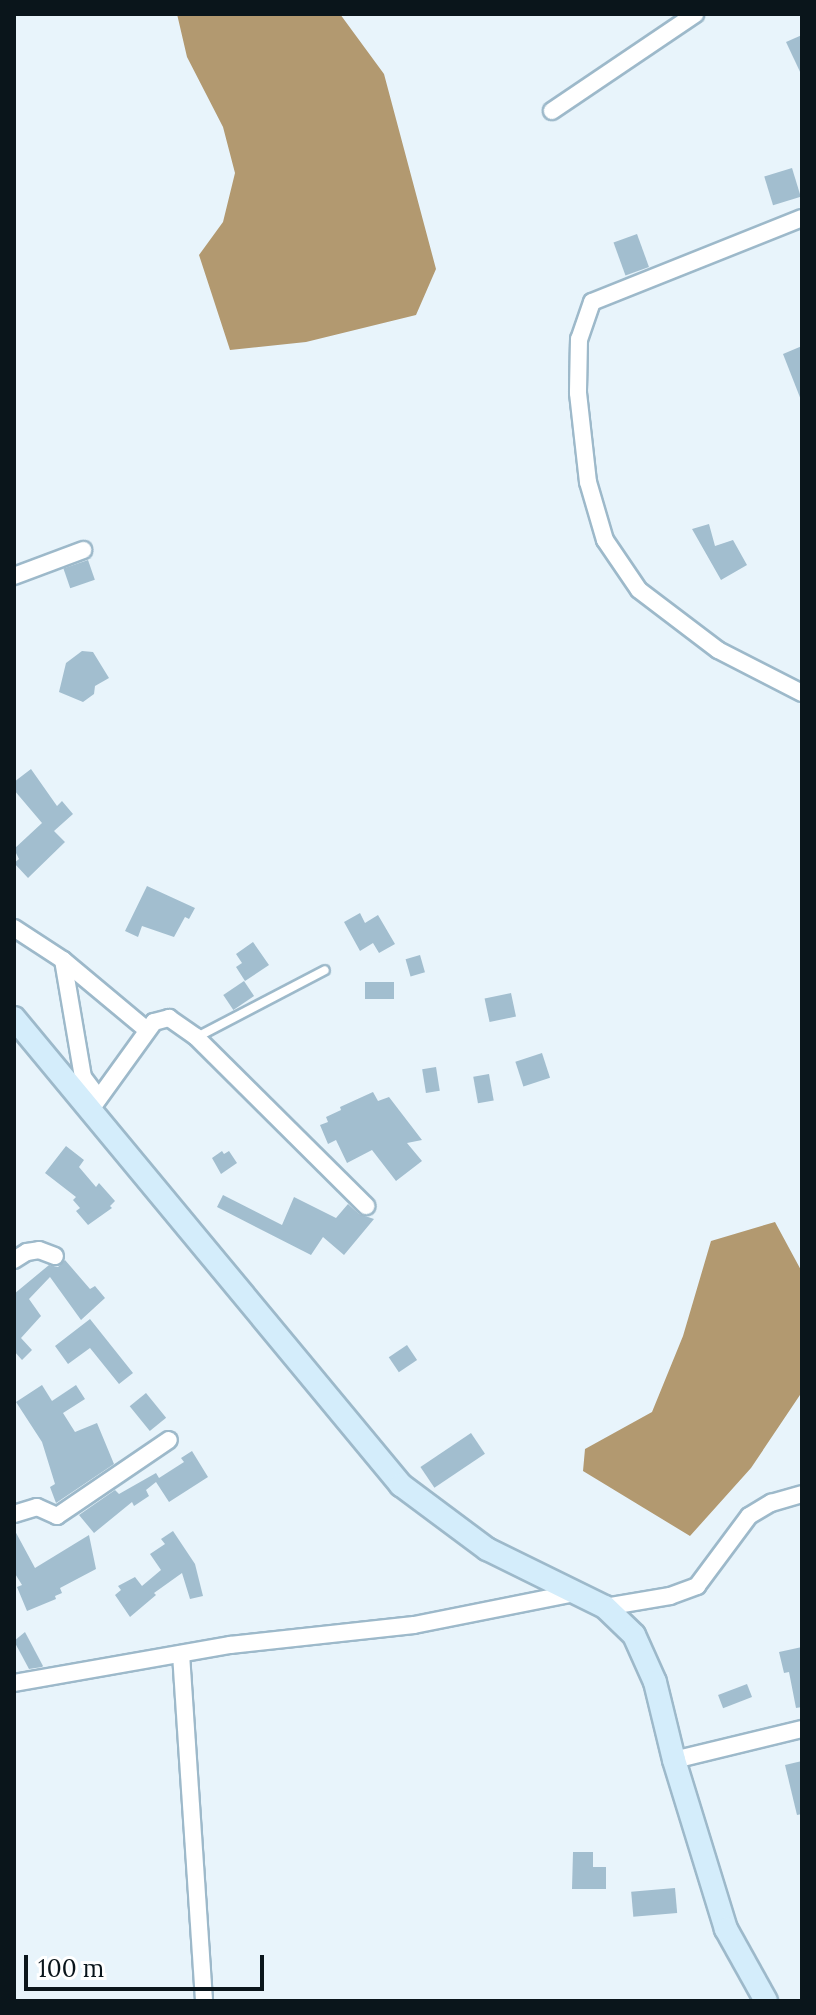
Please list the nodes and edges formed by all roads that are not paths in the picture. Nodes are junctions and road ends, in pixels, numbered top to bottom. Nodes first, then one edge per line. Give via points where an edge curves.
1 (695, 14) edge
2 (552, 111) dead end
3 (802, 218) edge
4 (83, 550) dead end
5 (14, 576) edge
6 (802, 693) edge
7 (14, 928) edge
8 (63, 960) junction
9 (325, 970) dead end
10 (14, 1018) edge
11 (147, 1030) junction
12 (196, 1037) junction
13 (94, 1105) junction
14 (366, 1206) dead end
15 (55, 1256) dead end
16 (14, 1260) edge
17 (169, 1440) dead end
18 (802, 1494) edge
19 (14, 1514) edge
20 (574, 1593) junction
21 (605, 1607) junction
22 (181, 1654) junction
23 (14, 1683) edge
24 (802, 1729) edge
25 (674, 1760) junction
26 (204, 2001) edge
27 (766, 2001) edge

1 - 2 street
3 - 6 street via 592,302 579,339 578,393 588,482 605,540 639,590 718,650
4 - 5 street
7 - 8 street
8 - 11 street
8 - 13 street via 83,1077
9 - 12 lane
10 - 13 street
11 - 12 street via 169,1018
11 - 13 street
12 - 14 street
13 - 20 street via 401,1485 487,1549
15 - 16 street via 39,1250
17 - 19 street via 57,1516 37,1507
18 - 21 street via 749,1516 697,1586
20 - 21 street
20 - 22 street via 414,1625
21 - 25 street via 634,1635 645,1658
22 - 23 street
22 - 26 street
24 - 25 street
25 - 27 street via 726,1929

